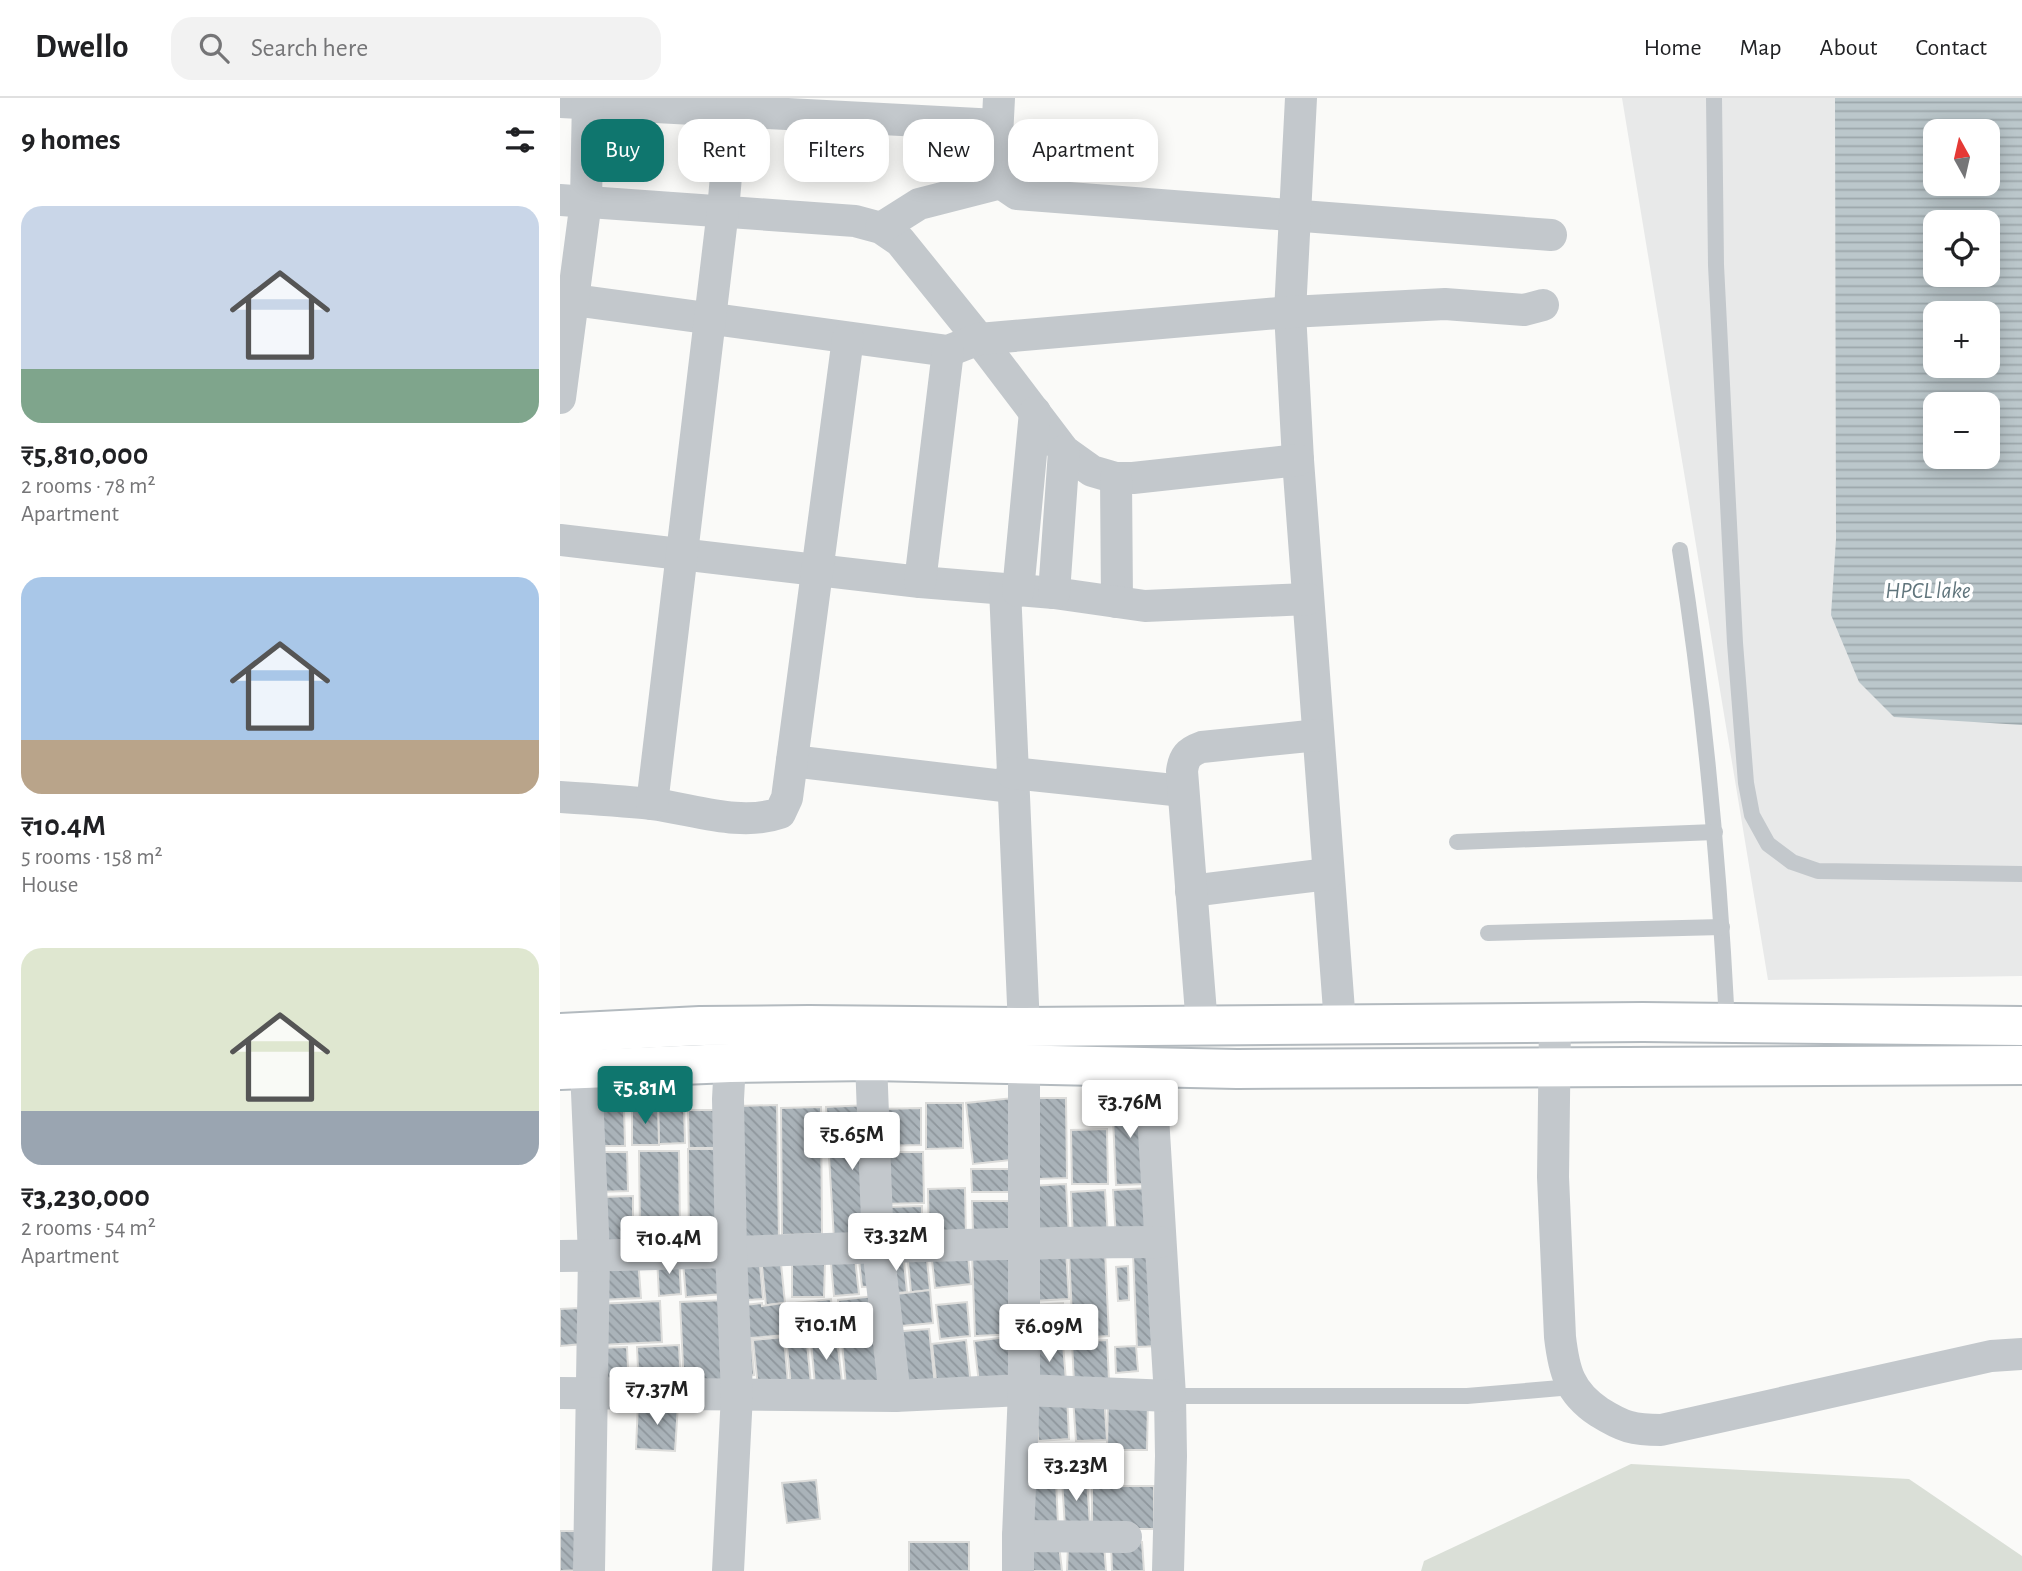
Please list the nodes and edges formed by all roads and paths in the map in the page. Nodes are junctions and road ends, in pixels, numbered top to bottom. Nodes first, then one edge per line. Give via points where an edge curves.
1 (1301, 98) edge
2 (1714, 98) edge
3 (578, 101) edge
4 (732, 105) edge
5 (998, 112) edge
6 (1001, 183) junction
7 (573, 200) edge
8 (723, 210) junction
9 (1295, 215) junction
10 (881, 228) junction
11 (1551, 235) dead end
12 (567, 299) edge
13 (1543, 305) dead end
14 (1290, 312) junction
15 (710, 319) junction
16 (848, 338) junction
17 (979, 339) junction
18 (948, 351) junction
19 (560, 398) edge
20 (1035, 412) junction
21 (1064, 451) junction
22 (1298, 460) junction
23 (1116, 478) junction
24 (560, 540) edge
25 (1680, 550) dead end
26 (683, 555) junction
27 (816, 570) junction
28 (920, 582) junction
29 (1012, 590) junction
30 (1054, 593) junction
31 (1308, 599) junction
32 (1117, 602) junction
33 (1318, 735) junction
34 (792, 761) junction
35 (1012, 780) junction
36 (1183, 792) junction
37 (560, 797) edge
38 (652, 804) junction
39 (1715, 832) junction
40 (1457, 842) dead end
41 (1328, 874) junction
42 (2022, 874) edge
43 (1191, 891) junction
44 (1722, 927) junction
45 (1488, 933) dead end
46 (1555, 1023) junction
47 (1727, 1023) junction
48 (1339, 1024) junction
49 (1202, 1026) junction
50 (2022, 1026) edge
51 (560, 1034) edge
52 (1024, 1045) junction
53 (871, 1061) junction
54 (730, 1063) junction
55 (2022, 1065) edge
56 (1150, 1067) junction
57 (1553, 1068) junction
58 (573, 1070) edge
59 (1023, 1242) junction
60 (1160, 1242) junction
61 (878, 1248) junction
62 (731, 1252) junction
63 (594, 1255) junction
64 (560, 1256) edge
65 (2022, 1354) edge
66 (1572, 1387) junction
67 (1024, 1390) junction
68 (575, 1393) edge
69 (737, 1394) junction
70 (895, 1395) junction
71 (1170, 1396) junction
72 (1018, 1536) junction
73 (1126, 1537) dead end
74 (589, 1571) edge
75 (728, 1571) edge
76 (1018, 1571) edge
77 (1168, 1571) edge

1 - 9 street
2 - 42 lane via 1716,265 1735,643 1752,815 1768,845 1792,862 1818,871
3 - 4 street
3 - 7 street
4 - 5 street
4 - 8 street
5 - 6 street via 996,157
6 - 9 street via 1028,196
6 - 10 street via 919,204
7 - 8 street
7 - 12 street
8 - 10 street via 855,221
8 - 15 street
9 - 11 street
9 - 14 street
10 - 17 street via 900,241
12 - 15 street
12 - 19 street
13 - 14 street via 1524,310 1445,304
14 - 17 street
14 - 22 street
15 - 16 street
15 - 26 street
16 - 18 street
16 - 27 street
17 - 18 street
17 - 20 street
18 - 28 street
20 - 21 street
20 - 29 street
21 - 23 street via 1091,471
21 - 30 street
22 - 23 street
22 - 31 street
23 - 32 street
24 - 26 street
25 - 39 lane
26 - 27 street
26 - 38 street
27 - 28 street
27 - 34 street
28 - 29 street
29 - 30 street
29 - 35 street
30 - 32 street
31 - 32 street via 1160,606
31 - 33 street
33 - 36 street via 1192,750 1181,771
33 - 41 street
34 - 35 street
34 - 38 street via 780,813 764,819
35 - 36 street
35 - 52 street
36 - 43 street
37 - 38 street
39 - 40 lane
39 - 44 lane
41 - 43 street
41 - 48 street
43 - 49 street
44 - 45 lane
44 - 47 lane
46 - 47 main road
46 - 48 main road
46 - 57 street
47 - 50 main road
48 - 49 main road
49 - 52 main road
51 - 52 main road via 700,1026 876,1025
52 - 53 main road
52 - 56 main road
52 - 59 street
53 - 54 main road
53 - 61 street
54 - 58 main road
54 - 62 street
55 - 57 main road
56 - 57 main road
56 - 60 street
57 - 66 street via 1555,1266 1562,1361
58 - 63 street
59 - 60 street
59 - 61 street
59 - 67 street
60 - 71 street
61 - 62 street
61 - 70 street
62 - 63 street
62 - 69 street
63 - 64 street
63 - 68 street
65 - 66 street via 1991,1356 1661,1430 1621,1426 1582,1401
66 - 71 lane via 1467,1396
67 - 70 street
67 - 71 street
67 - 72 street
68 - 69 street
68 - 74 street
69 - 70 street
69 - 75 street
71 - 77 street
72 - 73 street
72 - 76 street

